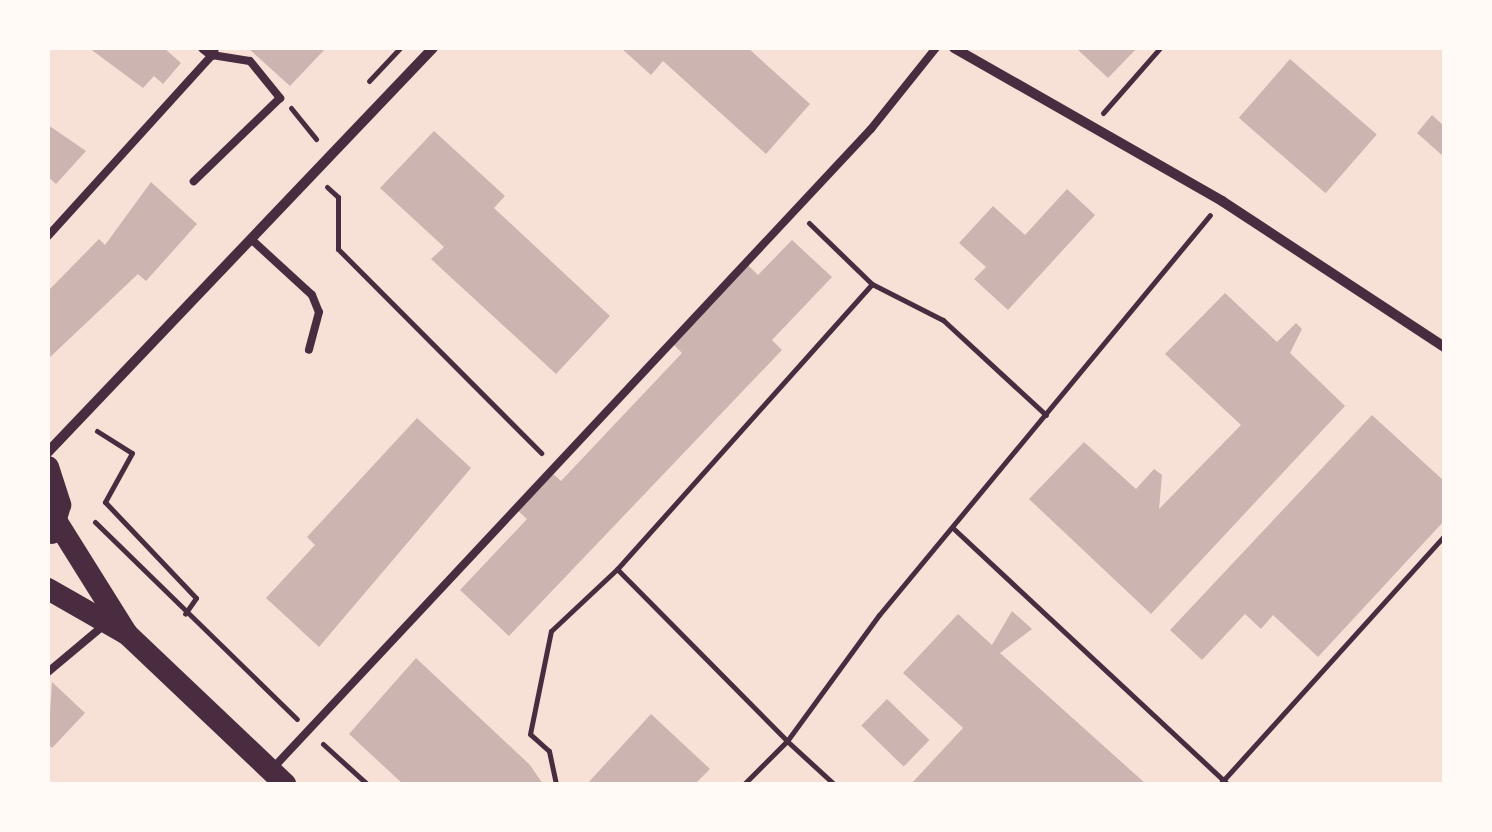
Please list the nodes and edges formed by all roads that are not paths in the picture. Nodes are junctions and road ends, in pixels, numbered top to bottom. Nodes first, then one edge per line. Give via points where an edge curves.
1 (433, 48) edge
2 (936, 48) edge
3 (954, 48) edge
4 (210, 50) edge
5 (194, 181) dead end
6 (48, 236) edge
7 (252, 240) junction
8 (1444, 348) edge
9 (309, 350) dead end
10 (48, 452) edge
11 (48, 467) edge
12 (52, 531) edge
13 (48, 589) edge
14 (104, 625) junction
15 (127, 634) junction
16 (48, 672) edge
17 (278, 777) edge

1 - 7 street
2 - 17 lane via 308,730
3 - 8 street via 1222,201
4 - 5 lane via 250,60 280,98
4 - 6 lane
7 - 9 lane via 312,296 319,312
7 - 10 street
11 - 12 main road via 58,488
12 - 15 main road
13 - 14 main road
14 - 15 main road
14 - 16 lane
15 - 17 main road

